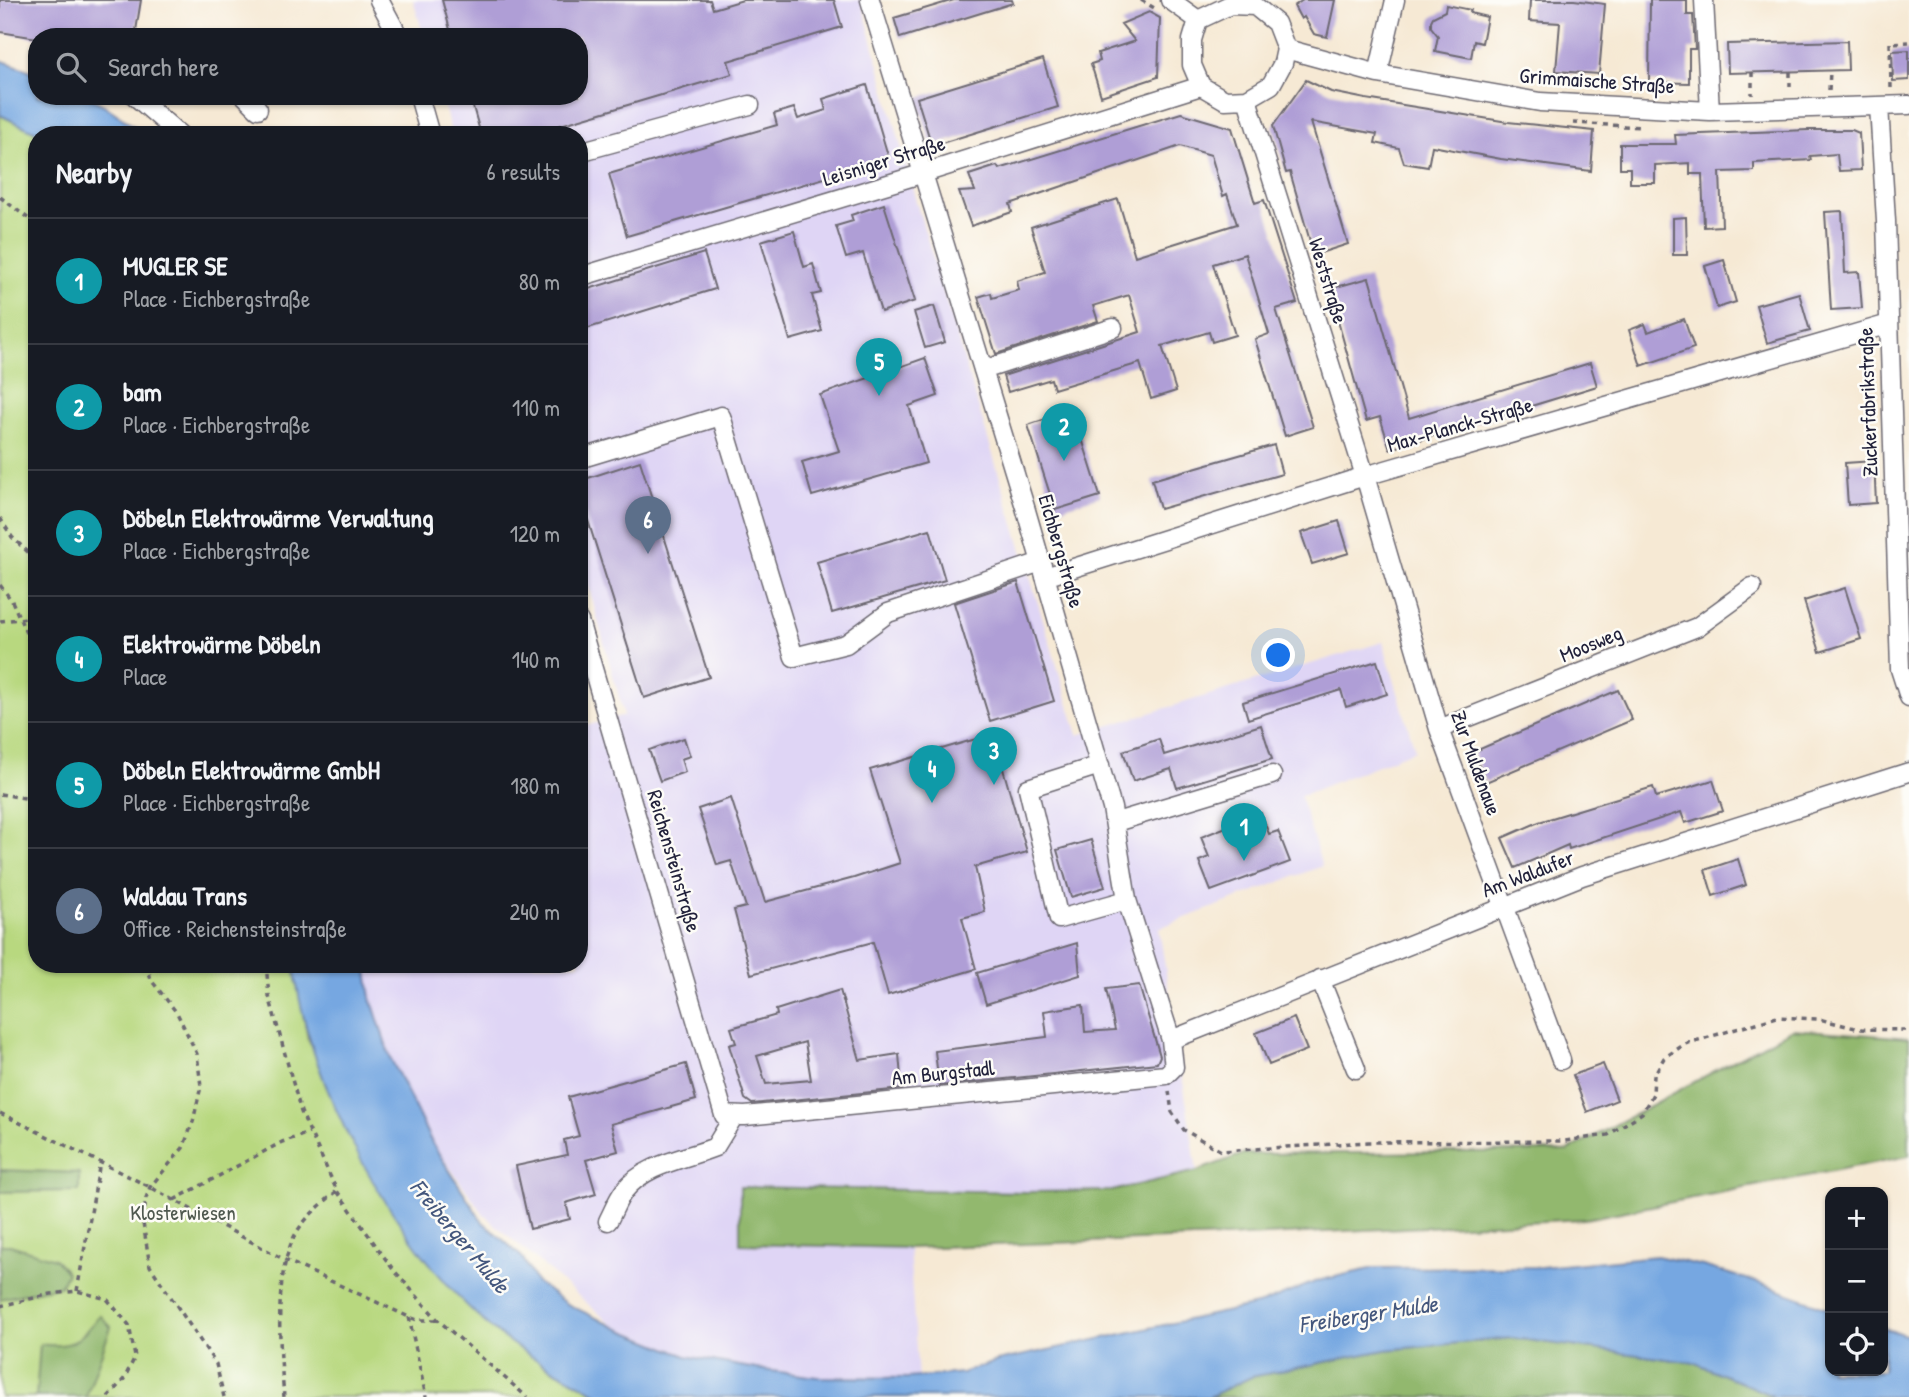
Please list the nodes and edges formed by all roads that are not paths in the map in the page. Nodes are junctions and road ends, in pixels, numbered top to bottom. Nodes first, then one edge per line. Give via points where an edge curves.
1 (379, 0) edge
2 (870, 0) edge
3 (1170, 0) edge
4 (1395, 0) edge
5 (1704, 0) edge
6 (1256, 3) edge
7 (1198, 20) junction
8 (394, 28) edge
9 (1286, 49) junction
10 (1378, 74) junction
11 (1201, 86) junction
12 (1247, 99) junction
13 (145, 105) edge
14 (254, 105) edge
15 (422, 105) edge
16 (750, 105) dead end
17 (1893, 105) edge
18 (258, 109) dead end
19 (1710, 111) junction
20 (170, 126) edge
21 (427, 126) edge
22 (588, 150) edge
23 (921, 174) junction
24 (588, 274) edge
25 (1889, 324) junction
26 (1113, 328) dead end
27 (982, 370) junction
28 (588, 456) edge
29 (1365, 476) junction
30 (1043, 569) junction
31 (1752, 587) dead end
32 (588, 651) edge
33 (1909, 697) edge
34 (1439, 729) junction
35 (1100, 765) junction
36 (1909, 772) edge
37 (1272, 775) dead end
38 (1116, 822) junction
39 (1127, 900) junction
40 (1505, 908) junction
41 (1320, 979) junction
42 (1171, 1040) junction
43 (1561, 1059) dead end
44 (1356, 1069) dead end
45 (1166, 1075) joint
46 (729, 1115) junction
47 (608, 1221) dead end

1 - 8 street
2 - 23 street, Eichbergstraße
3 - 7 street
4 - 10 street
5 - 19 street
6 - 7 street via 1230,5
6 - 9 street via 1276,23
7 - 11 street via 1192,65
9 - 10 street, Grimmaische Straße
9 - 12 street via 1271,85
10 - 19 street, Grimmaische Straße via 1539,102
11 - 12 street via 1226,100
11 - 23 street, Leisniger Straße
12 - 29 street, Weststraße
13 - 20 street
14 - 18 street
15 - 21 street
16 - 22 street
17 - 19 street, Grimmaische Straße
17 - 25 street, Zuckerfabrikstraße
23 - 24 street, Leisniger Straße
23 - 27 street, Eichbergstraße
25 - 29 street, Max-Planck-Straße
25 - 33 street, Zuckerfabrikstraße via 1900,668
26 - 27 street
27 - 30 street, Eichbergstraße
28 - 30 street, Max-Planck-Straße via 721,416 794,657 846,644 888,613
29 - 30 street, Max-Planck-Straße
29 - 34 street, Zur Muldenaue
30 - 35 street, Eichbergstraße
31 - 34 street, Moosweg via 1697,627
32 - 46 street, Reichensteinstraße
34 - 40 street, Zur Muldenaue
35 - 38 street, Eichbergstraße
35 - 39 street via 1028,788 1059,919
36 - 40 street, Am Waldufer via 1582,876
37 - 38 street
38 - 39 street, Eichbergstraße
39 - 42 street, Eichbergstraße
40 - 41 street, Am Waldufer
40 - 43 street, Zur Muldenaue
41 - 42 street, Am Waldufer
41 - 44 street
42 - 45 street, Eichbergstraße via 1174,1067
45 - 46 street, Am Burgstadl
46 - 47 street via 715,1147 679,1158 636,1180 624,1191

